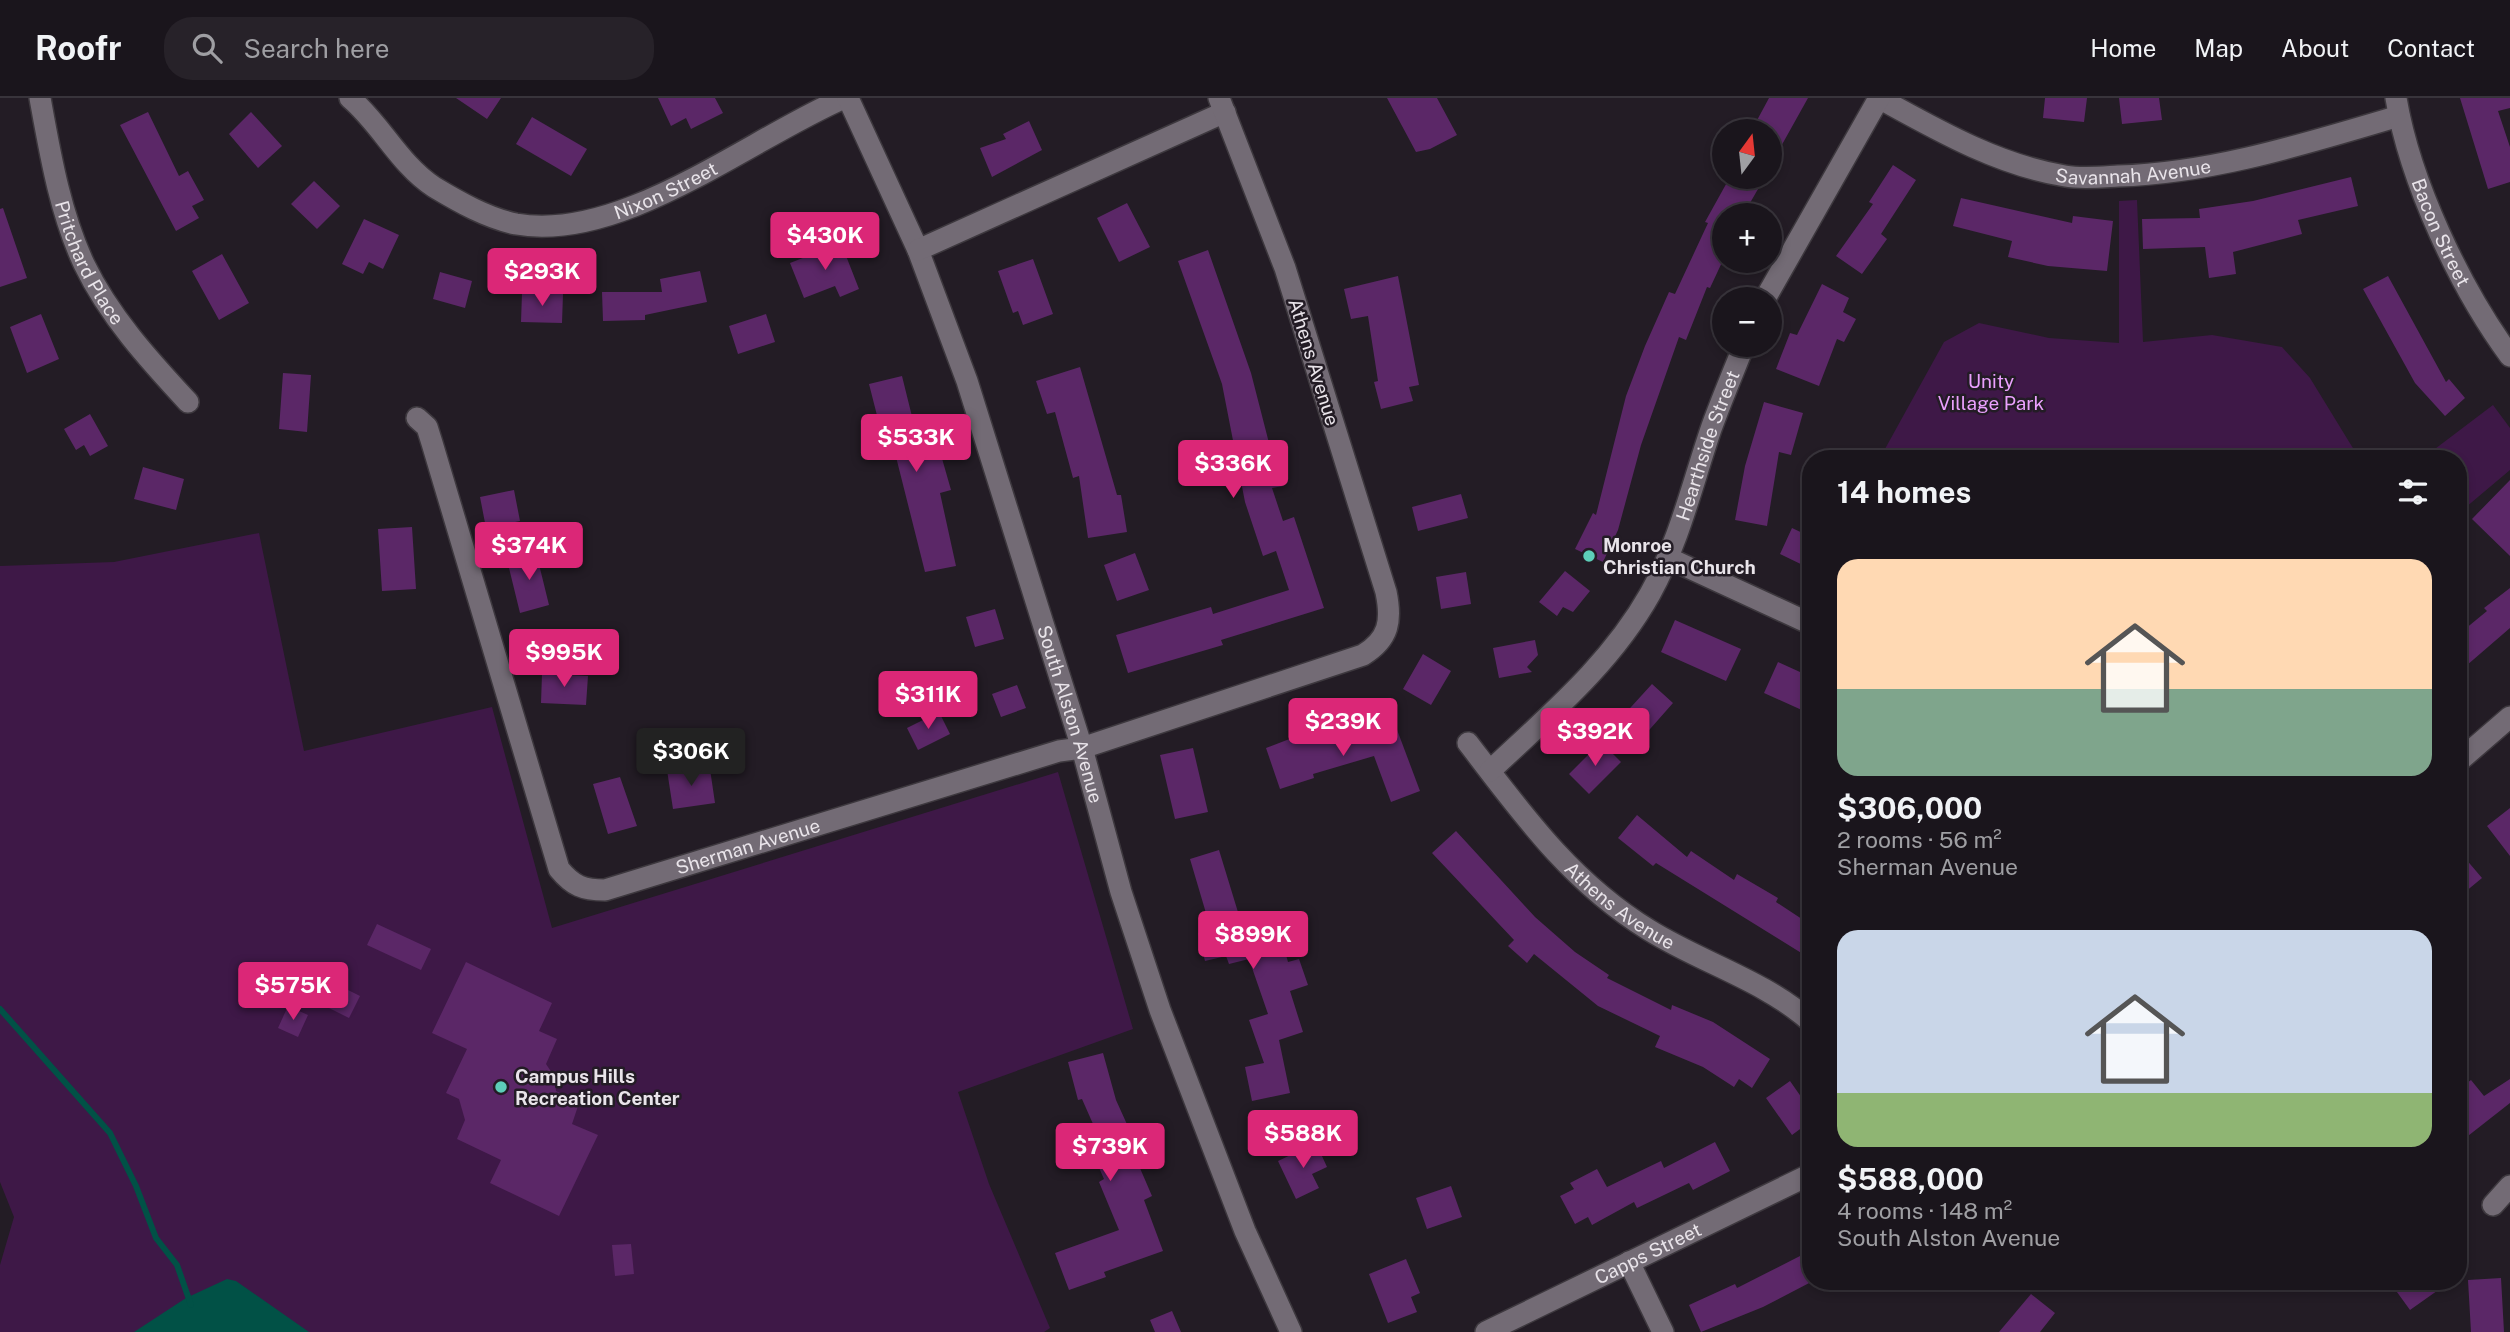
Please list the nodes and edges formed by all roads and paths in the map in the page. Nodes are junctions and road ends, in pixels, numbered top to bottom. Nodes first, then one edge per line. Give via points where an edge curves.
1 (40, 98) edge
2 (351, 98) edge
3 (846, 98) edge
4 (1879, 98) edge
5 (1222, 105) edge
6 (2397, 107) edge
7 (918, 250) junction
8 (1772, 287) edge
9 (2510, 356) edge
10 (1740, 357) edge
11 (188, 402) dead end
12 (417, 418) dead end
13 (1668, 558) junction
14 (1802, 620) edge
15 (1388, 630) joint
16 (2510, 717) edge
17 (1468, 743) dead end
18 (1082, 748) junction
19 (2467, 754) edge
20 (1490, 771) junction
21 (1802, 1015) edge
22 (1802, 1178) edge
23 (2510, 1186) edge
24 (2493, 1205) dead end
25 (1629, 1262) junction
26 (1291, 1332) edge
27 (1486, 1332) edge
28 (1663, 1332) edge

1 - 11 street, Pritchard Place via 51,156 85,266 127,332
2 - 3 street, Nixon Street via 433,186 480,212 534,226 589,223 639,205
3 - 7 street, South Alston Avenue
4 - 6 street, Savannah Avenue via 1975,148 2067,176 2161,175 2223,164
4 - 8 street
5 - 7 street
5 - 15 street, Athens Avenue via 1285,268 1386,592
6 - 9 street, Bacon Street via 2417,175 2468,290
7 - 18 street, South Alston Avenue via 967,381
10 - 13 street, Hearthside Street
12 - 18 street, Sherman Avenue via 427,427 559,869 572,885 605,890 1059,751
13 - 14 street
13 - 20 street, Hearthside Street via 1622,637 1585,683
15 - 18 street, Sherman Avenue via 1376,647 1349,661
16 - 19 street
17 - 20 street, Athens Avenue
18 - 26 street, South Alston Avenue via 1121,892 1176,1055 1245,1231
20 - 21 street, Athens Avenue via 1528,823 1609,903 1692,956 1777,996
22 - 25 street, Capps Street
23 - 24 street
25 - 27 street, Capps Street
25 - 28 street

